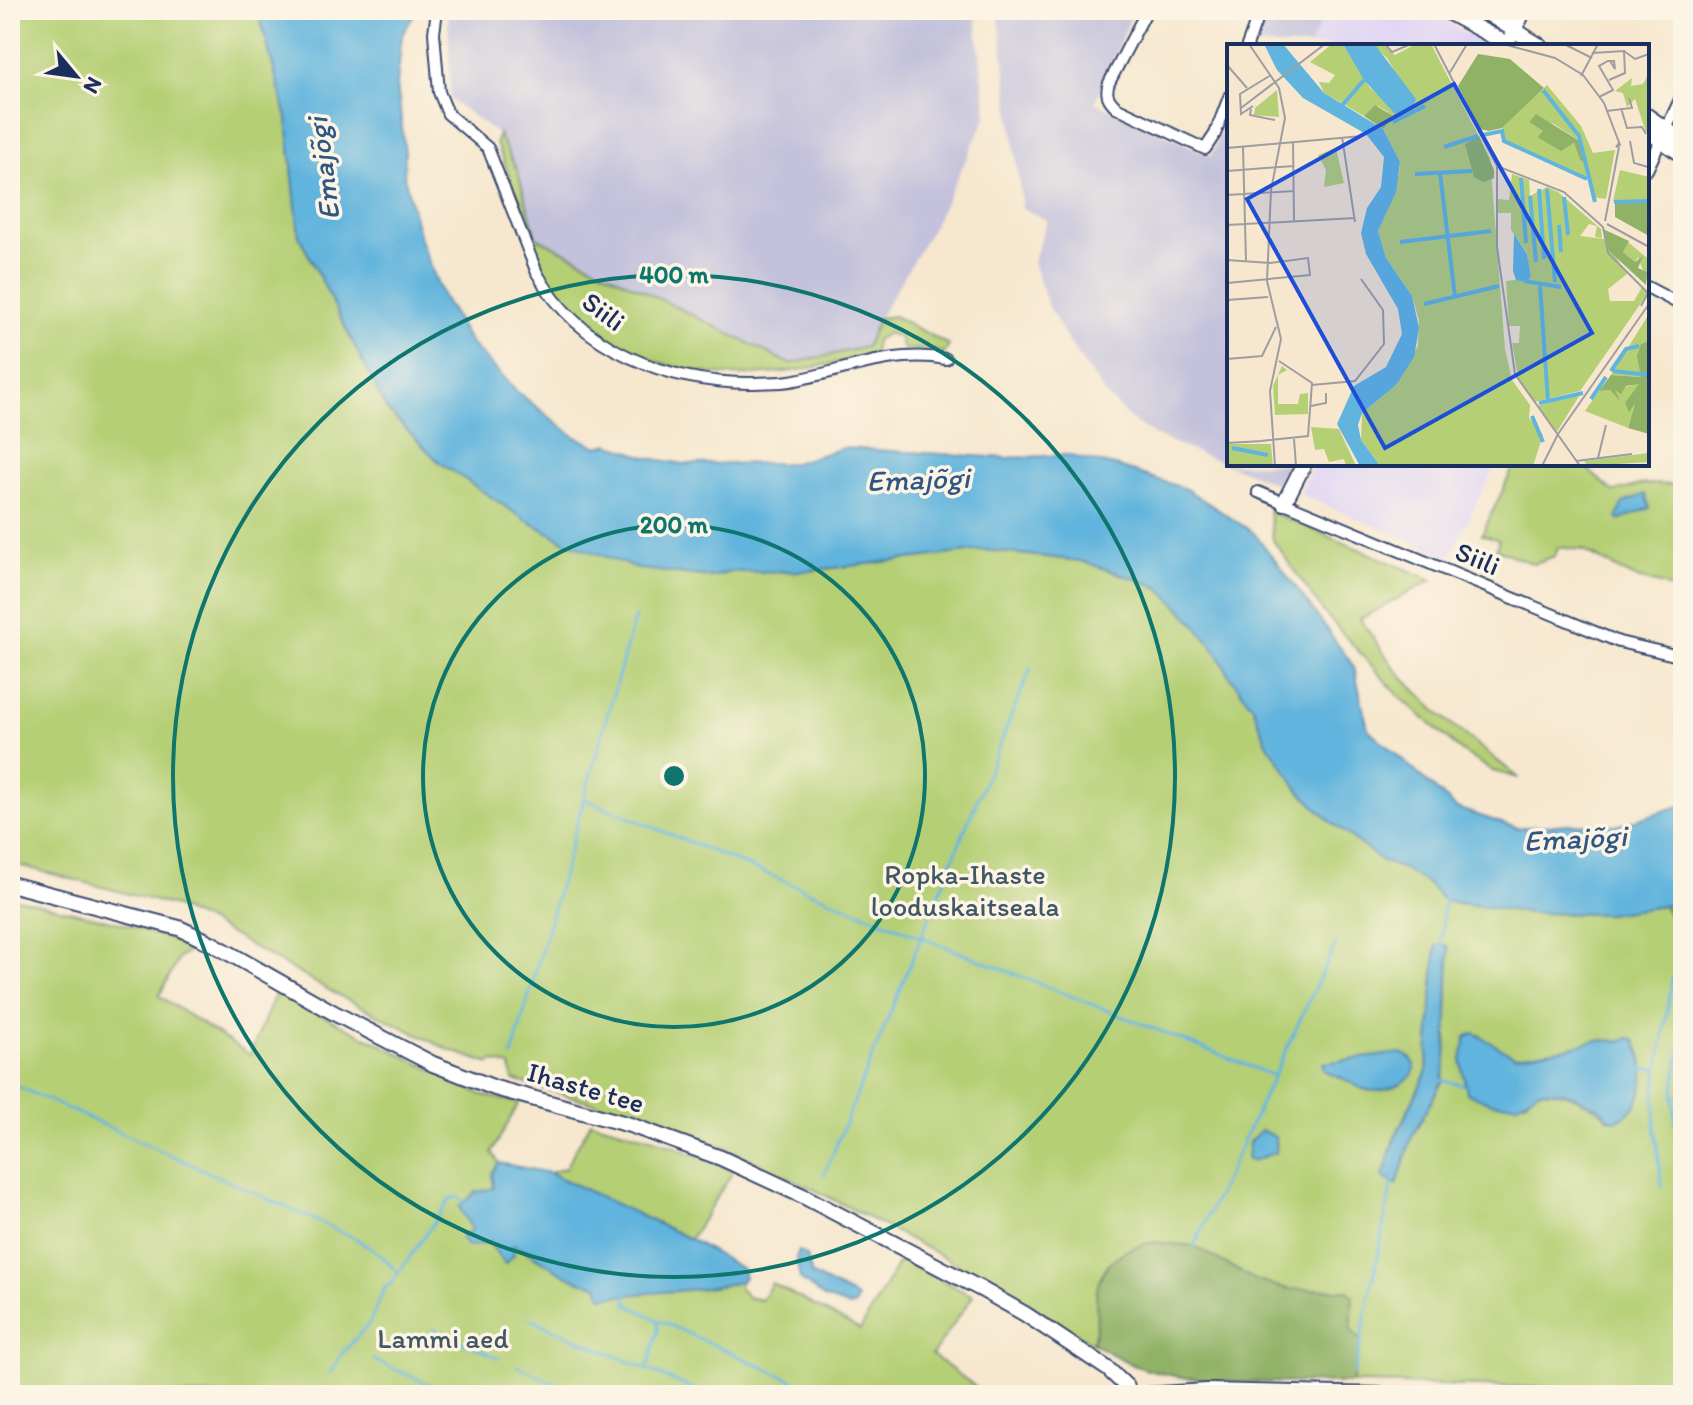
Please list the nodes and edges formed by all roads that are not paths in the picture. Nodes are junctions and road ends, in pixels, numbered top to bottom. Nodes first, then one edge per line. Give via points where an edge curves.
1 (437, 10) edge
2 (1147, 10) edge
3 (1260, 10) edge
4 (1444, 10) edge
5 (1482, 10) edge
6 (1524, 10) edge
7 (1514, 29) junction
8 (1248, 44) edge
9 (1506, 44) edge
10 (1508, 44) edge
11 (1537, 44) edge
12 (1683, 93) edge
13 (1227, 102) edge
14 (1649, 118) edge
15 (1649, 131) edge
16 (1663, 134) junction
17 (1683, 141) edge
18 (1683, 155) edge
19 (1649, 166) edge
20 (1649, 288) edge
21 (1683, 306) edge
22 (946, 359) dead end
23 (1303, 466) edge
24 (1258, 492) dead end
25 (1284, 503) junction
26 (1683, 657) edge
27 (10, 884) edge
28 (1125, 1391) edge
29 (1145, 1395) edge
30 (1383, 1395) edge

1 - 22 street, Siili via 439,92 448,114 488,148 547,292 609,347 656,369 723,383 788,382 891,358
2 - 13 street via 1109,83 1108,100 1205,149
3 - 8 street
4 - 9 street
5 - 7 street
6 - 7 street
7 - 10 street
7 - 11 street
12 - 16 street
14 - 16 street
15 - 16 street
16 - 17 street
16 - 18 street
16 - 19 street
20 - 21 street
23 - 25 street
24 - 25 street, Siili
25 - 26 street, Siili via 1619,642
27 - 28 street, Ihaste tee via 179,928 458,1074 721,1158 1025,1314 1098,1362
28 - 29 street, Ihaste tee via 1137,1385
29 - 30 street

